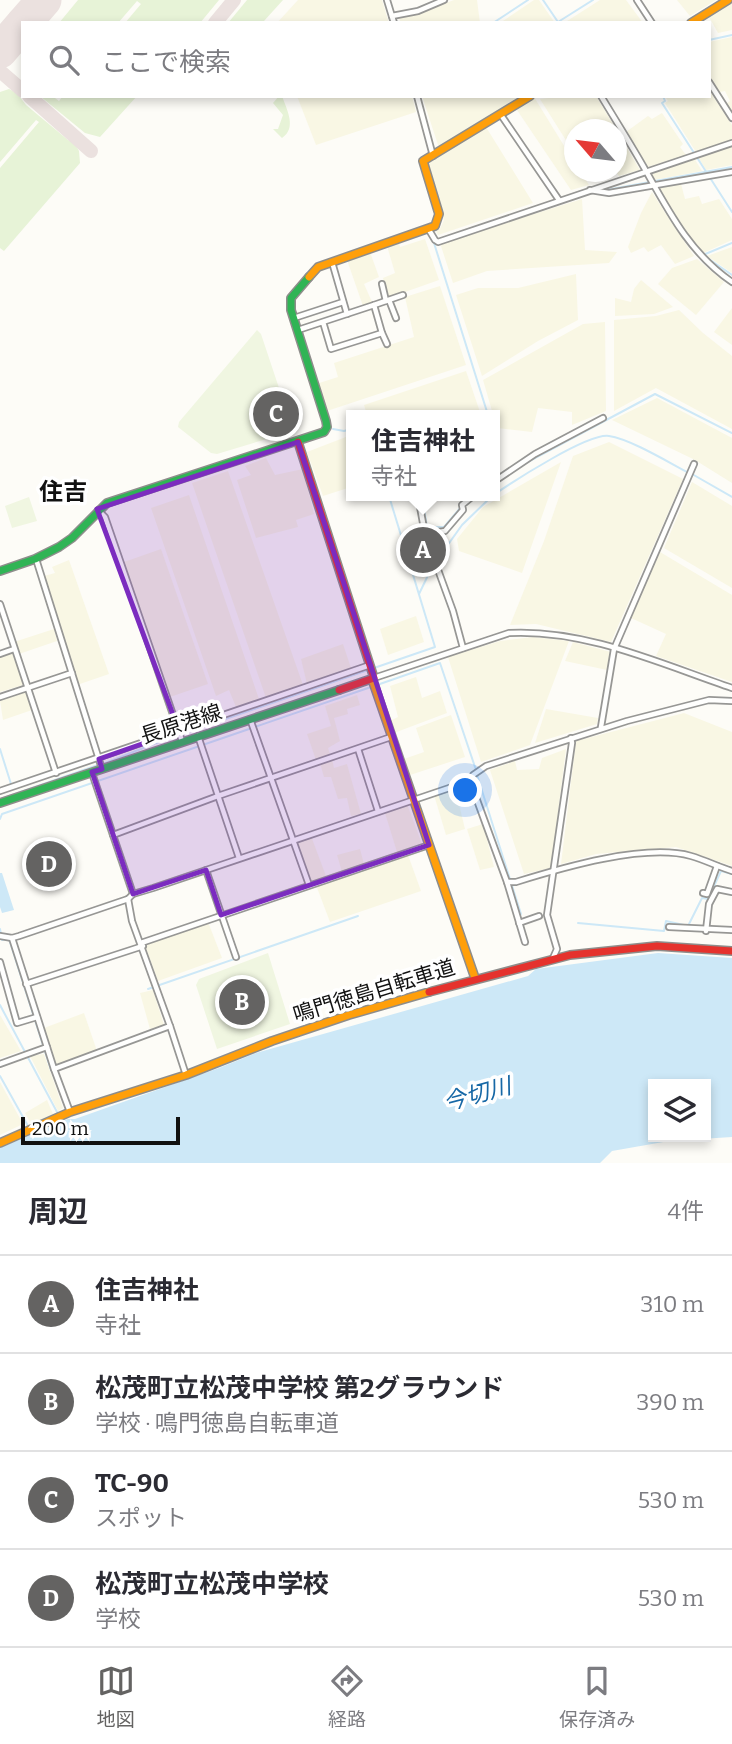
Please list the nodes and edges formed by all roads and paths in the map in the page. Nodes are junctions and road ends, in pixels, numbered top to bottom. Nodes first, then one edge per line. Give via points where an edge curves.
1 (387, 0) edge
2 (444, 0) edge
3 (637, 0) edge
4 (727, 0) edge
5 (392, 16) junction
6 (393, 21) edge
7 (651, 21) edge
8 (694, 21) edge
9 (711, 85) edge
10 (418, 98) edge
11 (527, 98) edge
12 (602, 98) edge
13 (501, 115) junction
14 (732, 118) edge
15 (732, 143) edge
16 (433, 156) junction
17 (646, 171) junction
18 (732, 172) edge
19 (653, 184) junction
20 (589, 189) junction
21 (559, 200) junction
22 (429, 230) junction
23 (332, 262) junction
24 (732, 282) edge
25 (382, 284) dead end
26 (403, 295) dead end
27 (388, 300) junction
28 (343, 302) junction
29 (374, 305) junction
30 (346, 314) junction
31 (294, 318) junction
32 (396, 318) dead end
33 (323, 322) junction
34 (298, 330) junction
35 (382, 332) junction
36 (387, 344) dead end
37 (603, 418) dead end
38 (299, 442) junction
39 (694, 464) dead end
40 (500, 478) edge
41 (419, 501) edge
42 (467, 501) edge
43 (97, 509) junction
44 (425, 534) junction
45 (36, 559) junction
46 (0, 571) edge
47 (0, 604) edge
48 (463, 648) junction
49 (14, 649) junction
50 (614, 649) junction
51 (0, 653) edge
52 (370, 665) junction
53 (72, 673) junction
54 (373, 678) junction
55 (27, 688) junction
56 (732, 688) edge
57 (0, 696) edge
58 (732, 701) edge
59 (250, 719) junction
60 (601, 727) junction
61 (179, 731) junction
62 (198, 736) junction
63 (391, 737) junction
64 (571, 738) junction
65 (182, 741) junction
66 (358, 749) junction
67 (99, 759) junction
68 (102, 769) junction
69 (92, 772) junction
70 (56, 773) junction
71 (271, 778) junction
72 (470, 781) junction
73 (0, 791) edge
74 (218, 796) junction
75 (412, 800) junction
76 (0, 803) edge
77 (378, 811) junction
78 (113, 835) junction
79 (293, 840) junction
80 (429, 845) junction
81 (239, 858) junction
82 (717, 866) junction
83 (206, 870) junction
84 (554, 871) junction
85 (732, 872) edge
86 (507, 882) junction
87 (309, 885) junction
88 (732, 892) edge
89 (704, 893) dead end
90 (133, 894) junction
91 (520, 895) dead end
92 (512, 898) junction
93 (128, 899) junction
94 (221, 915) junction
95 (539, 916) dead end
96 (519, 923) junction
97 (669, 927) dead end
98 (706, 930) junction
99 (732, 930) edge
100 (0, 936) edge
101 (12, 938) junction
102 (525, 942) dead end
103 (142, 944) junction
104 (732, 951) edge
105 (236, 957) dead end
106 (552, 959) junction
107 (0, 962) edge
108 (475, 978) junction
109 (26, 984) junction
110 (37, 1017) junction
111 (170, 1026) junction
112 (47, 1047) junction
113 (0, 1064) edge
114 (54, 1069) junction
115 (186, 1075) junction
116 (70, 1112) junction
117 (0, 1143) edge

1 - 5 street
2 - 5 street
3 - 7 street
4 - 8 street
5 - 6 street
9 - 14 street
10 - 16 street
11 - 13 street
12 - 17 street
13 - 16 street
13 - 21 street
15 - 17 street
16 - 22 street via 423,166 439,214
17 - 19 street
17 - 20 street
18 - 19 street
19 - 20 street via 609,193
19 - 24 street via 691,246
20 - 21 street
21 - 22 street via 438,242
22 - 23 street
23 - 28 street
23 - 31 street via 318,267 291,298
25 - 27 street
26 - 27 street
27 - 29 street
27 - 32 street
28 - 30 street
28 - 31 street
29 - 30 street
29 - 35 street
30 - 33 street
31 - 34 street
33 - 34 street
33 - 35 street via 331,349
34 - 38 street via 327,427
35 - 36 street
37 - 40 street
38 - 43 street
38 - 52 street
39 - 50 street
41 - 44 street
42 - 44 street via 445,531
43 - 45 street via 67,542
43 - 61 street via 105,517
44 - 48 street
45 - 46 street
45 - 53 street
47 - 49 street
48 - 50 street via 509,633 532,632
48 - 54 street
49 - 51 street
49 - 55 street
50 - 56 street
50 - 60 street
52 - 54 street
52 - 61 street
53 - 55 street
53 - 67 street
54 - 59 street, 長原港線
54 - 63 street
55 - 57 street
55 - 70 street
58 - 60 street via 709,700
59 - 62 street, 長原港線
59 - 71 street
60 - 64 street
61 - 65 street
61 - 67 street
62 - 65 street, 長原港線
62 - 74 street
63 - 66 street
63 - 75 street
64 - 72 street via 486,766
64 - 84 street
65 - 68 street, 長原港線
66 - 71 street
66 - 77 street
67 - 68 street
67 - 70 street
68 - 69 street, 長原港線
69 - 76 street, 長原港線
69 - 78 street
70 - 73 street
71 - 74 street
71 - 79 street
72 - 75 street
72 - 86 street
74 - 78 street
74 - 81 street
75 - 77 street
75 - 80 street
77 - 79 street
78 - 90 street
79 - 81 street
79 - 87 street
80 - 87 street
80 - 108 street
81 - 83 street
82 - 84 street via 691,856 661,853 598,859
82 - 85 street
82 - 89 street
83 - 90 street
83 - 94 street
84 - 86 street
84 - 106 street via 547,915 557,950
86 - 92 street
87 - 94 street
88 - 98 street via 716,889
90 - 93 street
91 - 92 street
92 - 96 street
93 - 101 street
93 - 103 street
94 - 103 street
94 - 105 street
95 - 96 street
96 - 102 street
97 - 98 street
98 - 99 street
100 - 101 street
101 - 109 street
103 - 109 street
103 - 111 street
104 - 106 street, 鳴門徳島自転車道 via 657,946
106 - 108 street, 鳴門徳島自転車道
107 - 110 street via 17,1023
108 - 115 street, 鳴門徳島自転車道 via 298,1032
109 - 110 street
110 - 112 street
111 - 114 street
111 - 115 street
112 - 113 street
112 - 114 street
114 - 116 street
115 - 116 street, 鳴門徳島自転車道
116 - 117 street, 鳴門徳島自転車道

